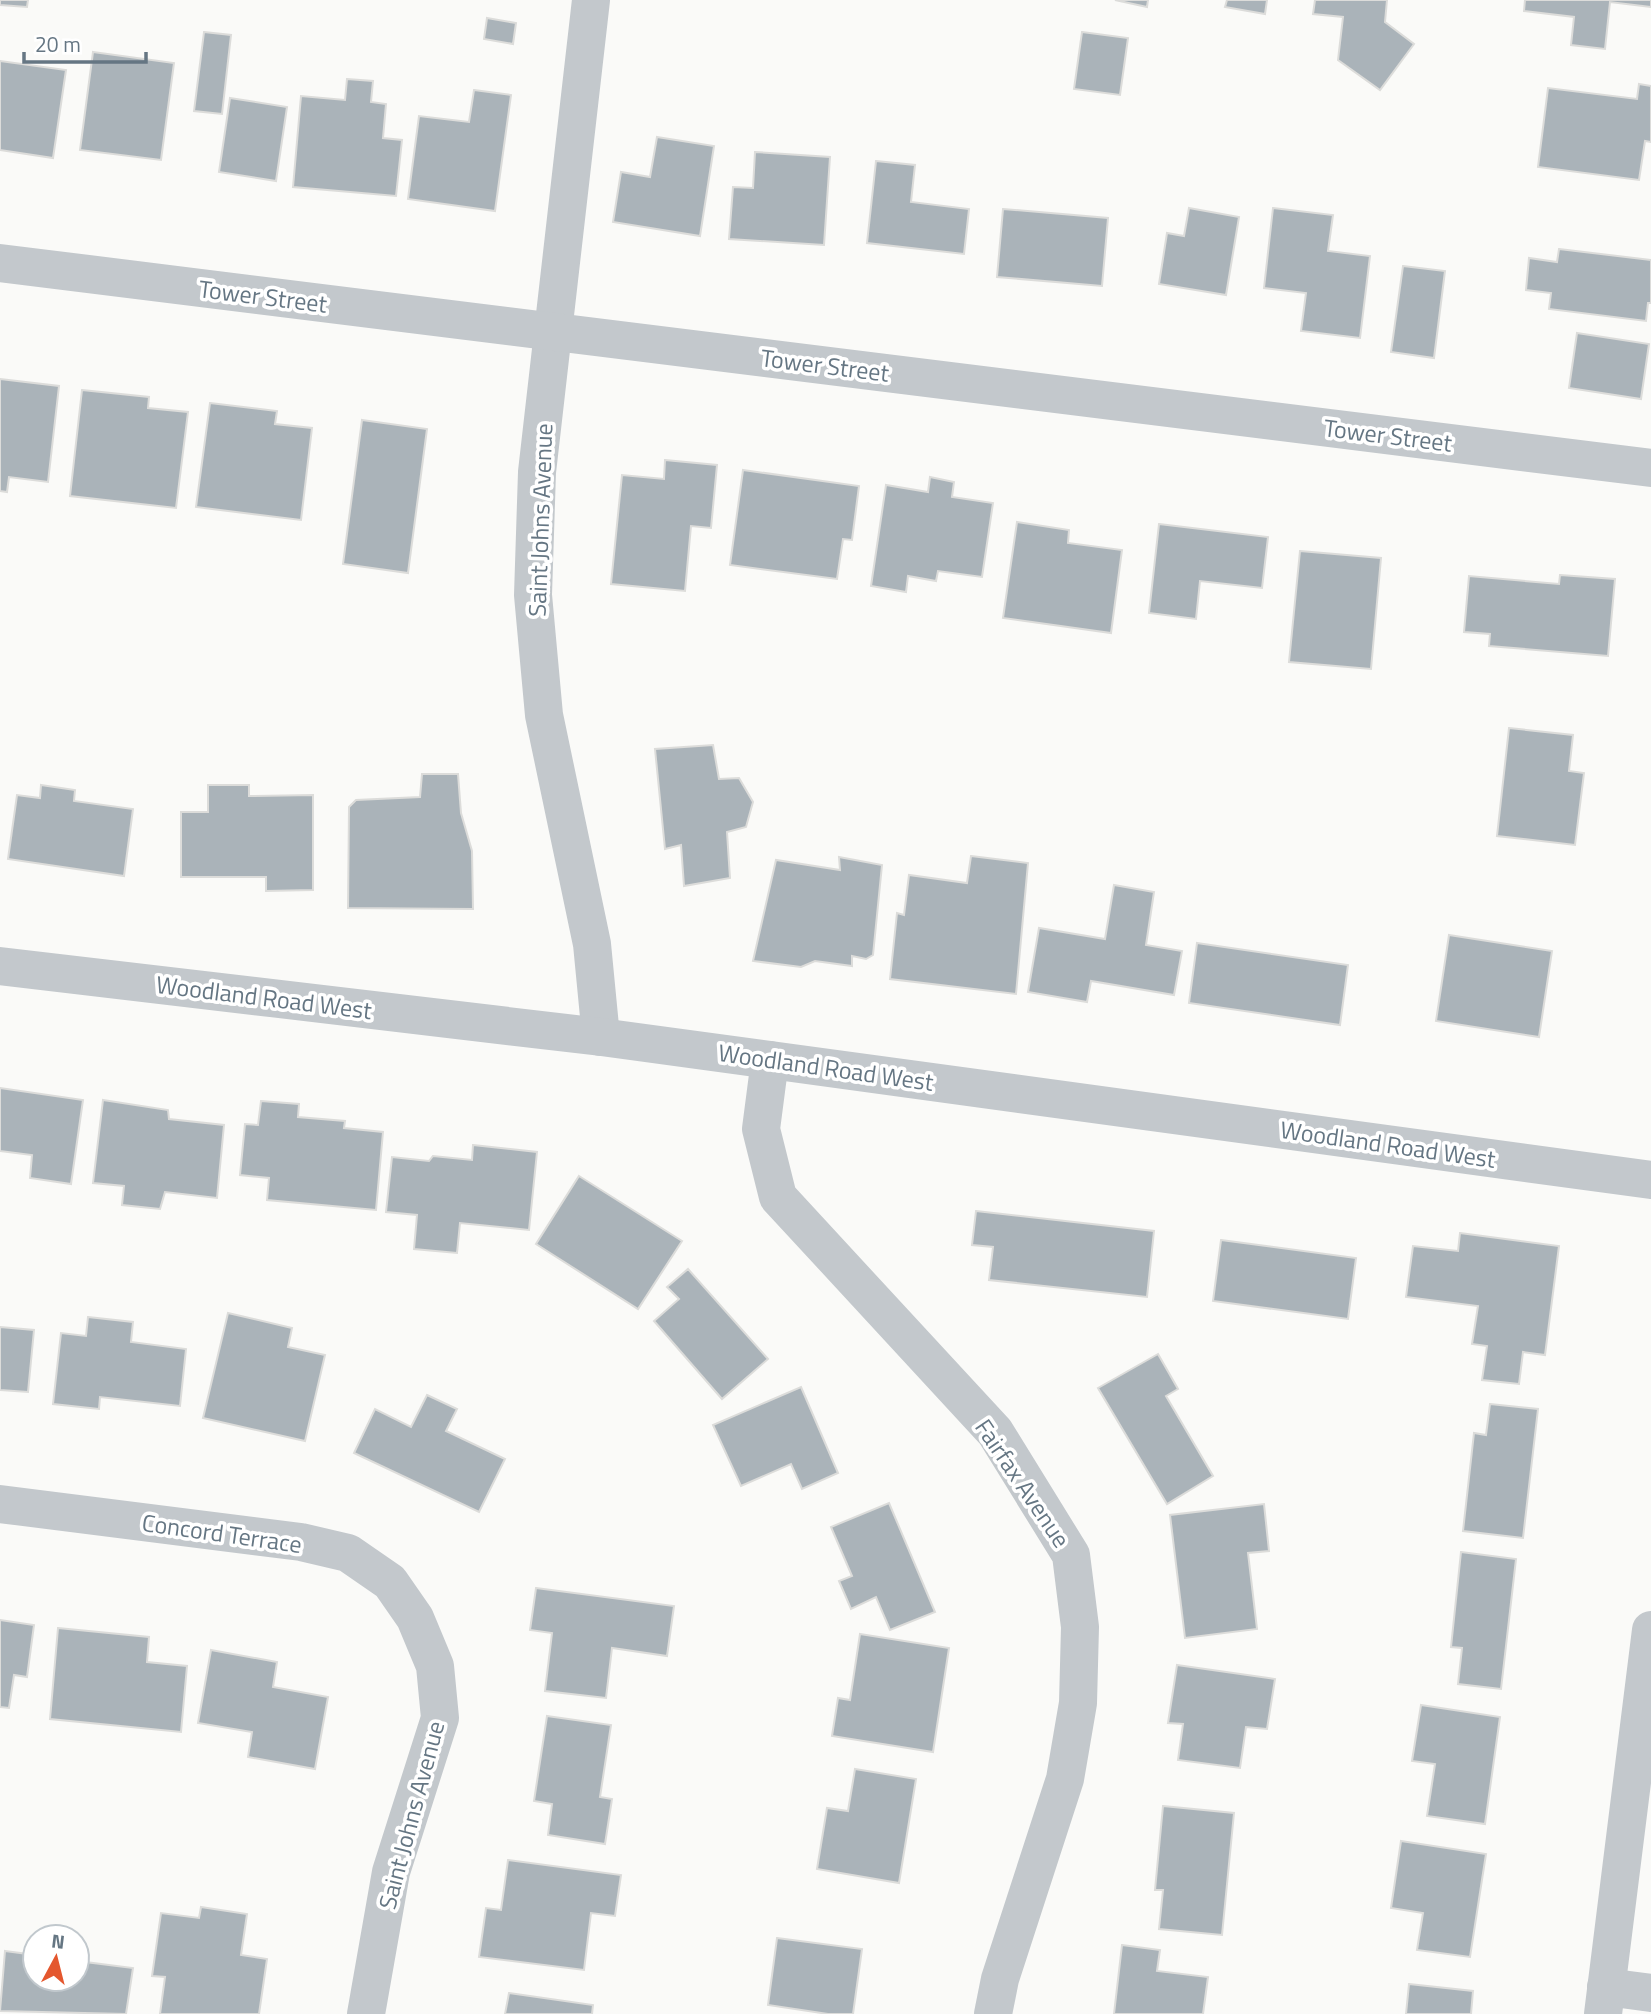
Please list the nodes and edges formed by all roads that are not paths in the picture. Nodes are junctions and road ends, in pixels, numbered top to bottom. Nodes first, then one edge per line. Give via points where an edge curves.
1 (591, 0) edge
2 (0, 263) edge
3 (553, 332) junction
4 (1651, 468) edge
5 (0, 966) edge
6 (601, 1037) junction
7 (770, 1060) junction
8 (1651, 1180) edge
9 (0, 1504) edge
10 (415, 1618) joint
11 (1651, 1630) edge
12 (1651, 1993) edge
13 (1605, 2001) edge
14 (366, 2014) edge
15 (993, 2014) edge

1 - 3 street, Saint Johns Avenue
2 - 3 street, Tower Street
3 - 4 street, Tower Street
3 - 6 street, Saint Johns Avenue via 537,472 533,595 544,715 592,944
5 - 6 street, Woodland Road West
6 - 7 street, Woodland Road West
7 - 8 street, Woodland Road West
7 - 15 street, Fairfax Avenue via 761,1129 778,1197 995,1432 1070,1555 1080,1627 1078,1703 1070,1754
9 - 10 street, Concord Terrace via 348,1552 390,1582
10 - 14 street, Saint Johns Avenue via 435,1665 440,1718 391,1872
11 - 13 street
12 - 13 street

